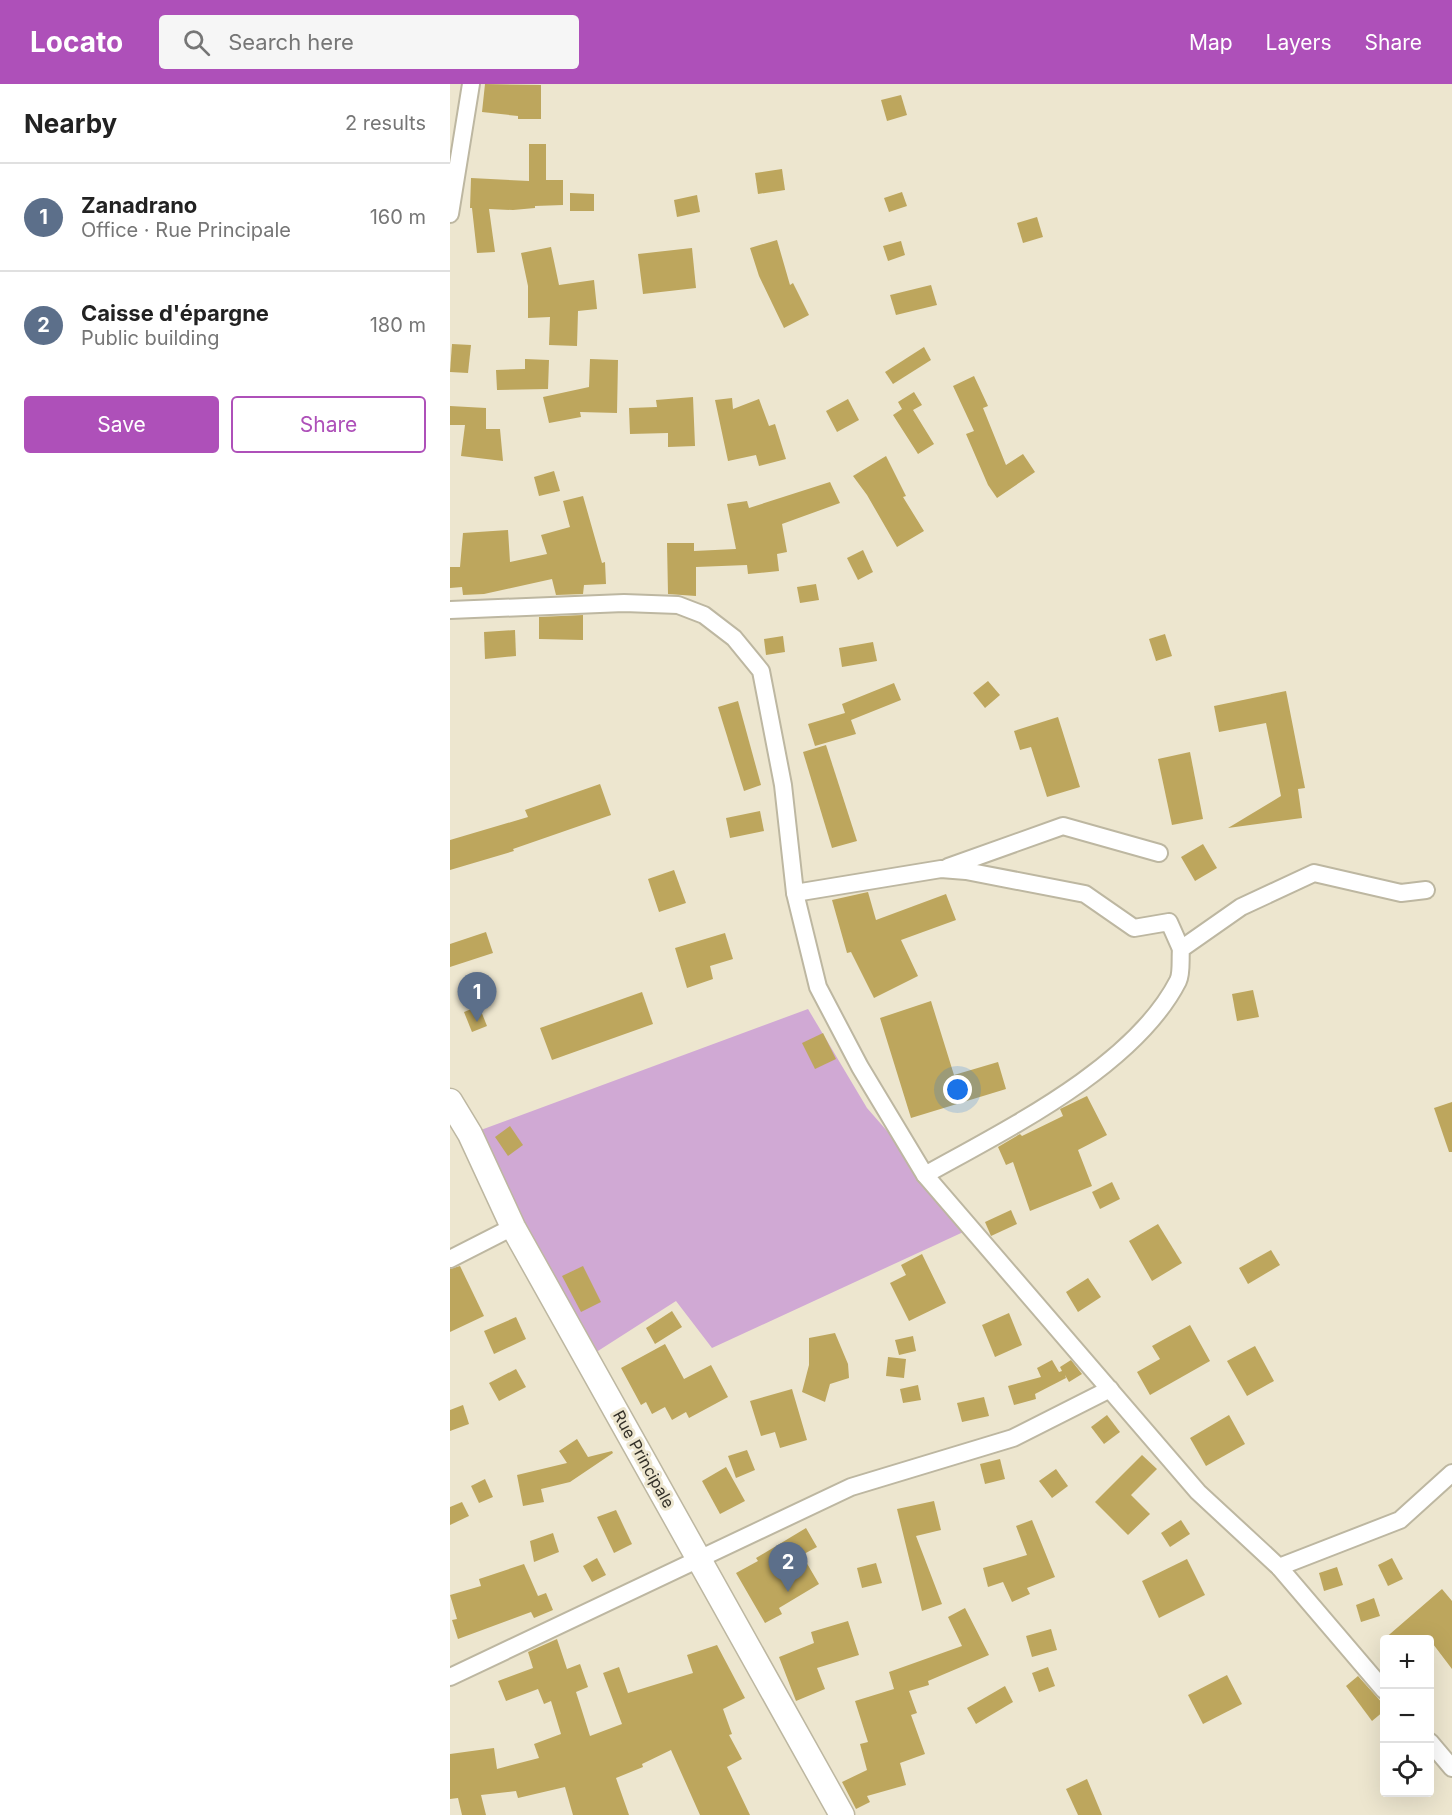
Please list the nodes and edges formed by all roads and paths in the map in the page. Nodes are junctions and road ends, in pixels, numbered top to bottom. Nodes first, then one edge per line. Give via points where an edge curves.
1 (471, 84) edge
2 (450, 214) edge
3 (450, 610) edge
4 (1159, 854) dead end
5 (941, 869) junction
6 (1426, 890) dead end
7 (795, 893) junction
8 (1181, 949) junction
9 (450, 1101) edge
10 (925, 1175) junction
11 (513, 1227) junction
12 (450, 1259) edge
13 (1110, 1389) junction
14 (1452, 1473) edge
15 (700, 1559) junction
16 (1279, 1567) junction
17 (450, 1677) edge
18 (1383, 1689) edge
19 (1431, 1743) edge
20 (1452, 1768) edge
21 (842, 1815) edge

1 - 2 street
3 - 7 street via 624,603 678,605 704,615 734,638 761,671 783,785
4 - 5 street via 1063,826
5 - 7 street
5 - 8 street via 1085,894 1134,928 1169,922
6 - 8 street via 1401,893 1314,873 1241,907
7 - 10 street via 818,987 860,1067
8 - 10 street via 1179,979 1144,1029 1082,1082
9 - 11 main road, Rue Principale via 471,1134
10 - 13 street
11 - 12 street
11 - 15 main road, Rue Principale
13 - 15 street via 1013,1438 851,1487
13 - 16 street via 1198,1492
14 - 16 street via 1400,1520
15 - 17 street
15 - 21 main road, Rue Principale
16 - 18 street
19 - 20 street

